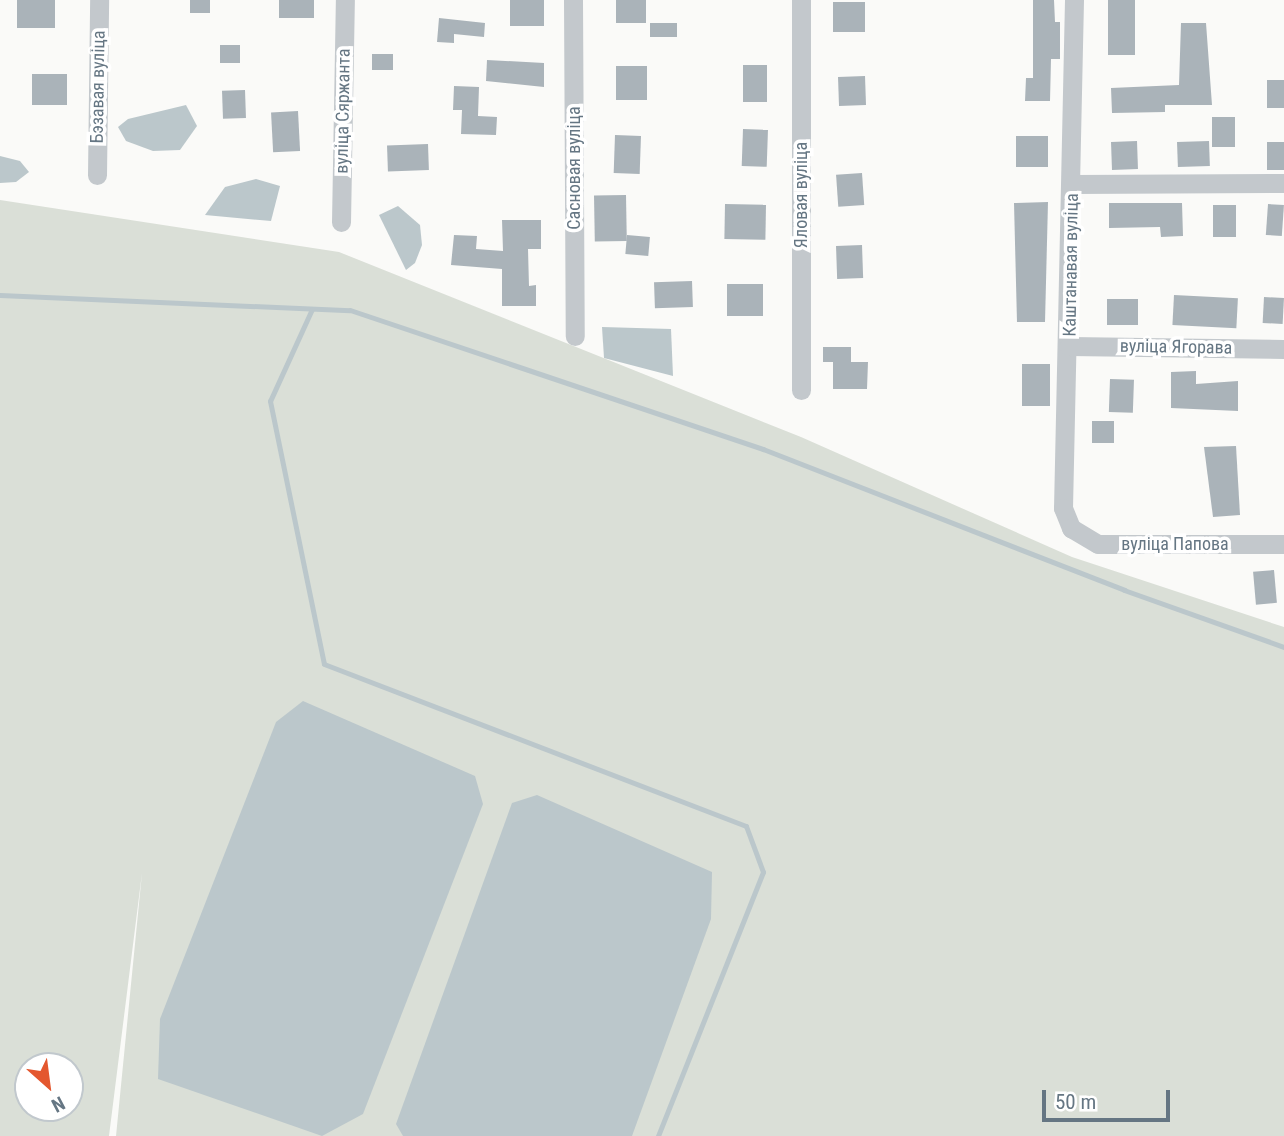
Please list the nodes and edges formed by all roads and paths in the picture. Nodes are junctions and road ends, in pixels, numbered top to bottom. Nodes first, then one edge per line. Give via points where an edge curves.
1 (99, 0) edge
2 (345, 0) edge
3 (573, 0) edge
4 (801, 0) edge
5 (1074, 0) edge
6 (97, 174) dead end
7 (1284, 183) edge
8 (1073, 184) junction
9 (341, 222) dead end
10 (575, 336) dead end
11 (1069, 346) junction
12 (1284, 349) edge
13 (801, 390) dead end
14 (1071, 528) joint
15 (1284, 544) edge

1 - 6 street, Бэзавая вуліца
2 - 9 street, вуліца Сяржанта
3 - 10 street, Сасновая вуліца
4 - 13 street, Яловая вуліца
5 - 8 street, Каштанавая вуліца
7 - 8 street
8 - 11 street, Каштанавая вуліца
11 - 12 street, вуліца Ягорава
11 - 14 street, Каштанавая вуліца via 1063,508
14 - 15 street, вуліца Папова via 1098,544

